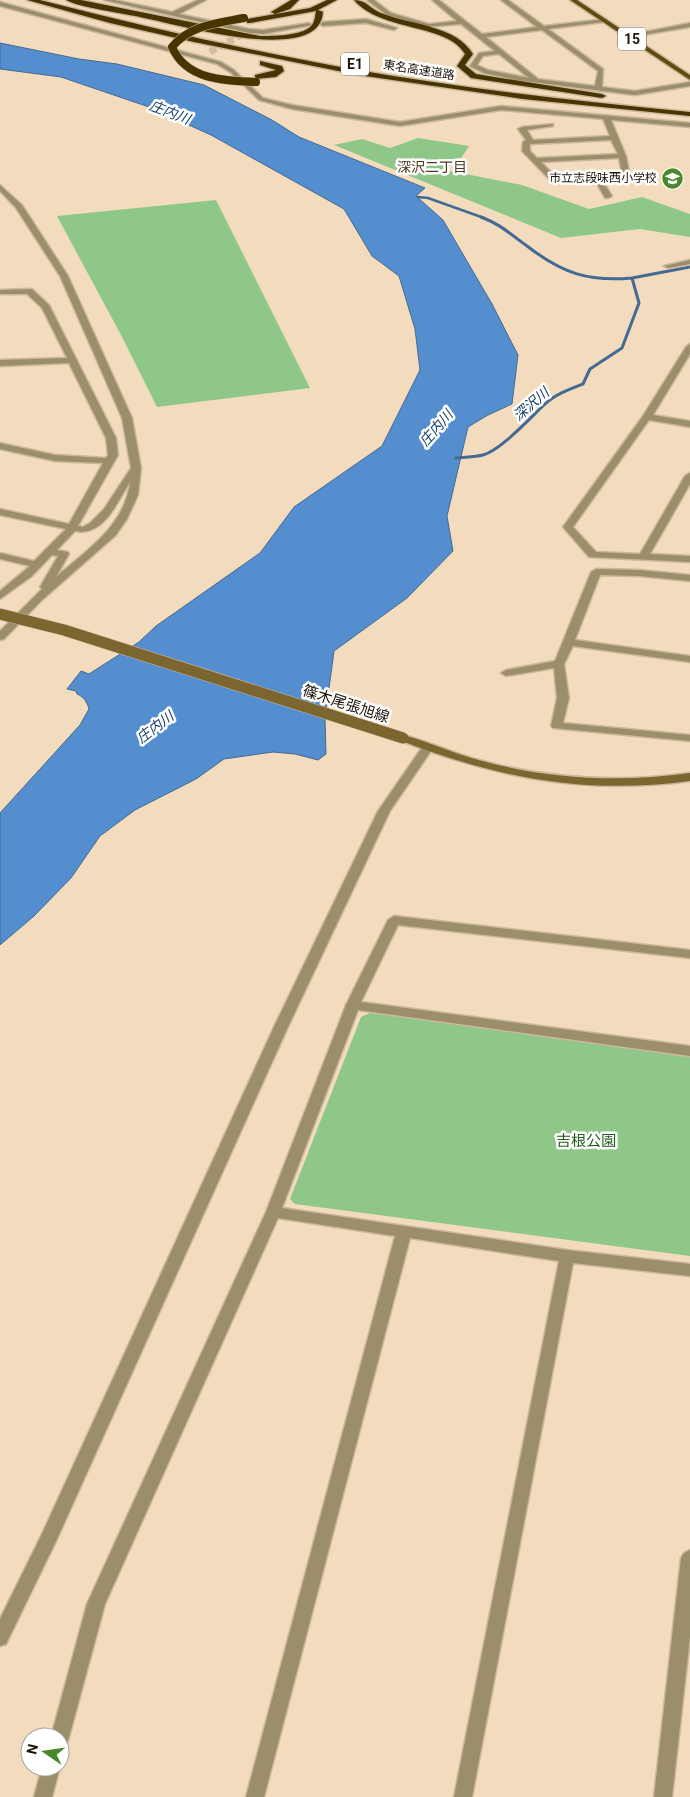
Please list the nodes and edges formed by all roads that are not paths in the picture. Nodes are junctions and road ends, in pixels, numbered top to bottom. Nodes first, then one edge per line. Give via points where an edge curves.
1 (31, 0) edge
2 (65, 0) edge
3 (70, 0) edge
4 (107, 0) edge
5 (203, 0) edge
6 (295, 0) edge
7 (333, 0) edge
8 (358, 0) edge
9 (370, 0) edge
10 (435, 0) edge
11 (504, 0) edge
12 (573, 0) edge
13 (0, 4) edge
14 (319, 12) dead end
15 (172, 15) junction
16 (614, 18) dead end
17 (247, 19) junction
18 (604, 20) junction
19 (463, 22) junction
20 (324, 24) dead end
21 (309, 25) dead end
22 (690, 25) edge
23 (394, 28) dead end
24 (543, 28) junction
25 (154, 31) junction
26 (637, 34) junction
27 (481, 36) junction
28 (652, 43) dead end
29 (210, 52) tunnel mouth
30 (500, 52) junction
31 (201, 57) junction
32 (290, 78) dead end
33 (690, 78) edge
34 (257, 79) junction
35 (538, 82) junction
36 (690, 84) edge
37 (598, 88) junction
38 (487, 101) dead end
39 (650, 103) junction
40 (690, 106) edge
41 (544, 111) junction
42 (690, 116) edge
43 (606, 117) junction
44 (551, 125) junction
45 (690, 125) edge
46 (614, 138) junction
47 (561, 140) junction
48 (530, 142) junction
49 (622, 156) junction
50 (537, 160) junction
51 (597, 178) junction
52 (0, 186) edge
53 (608, 196) dead end
54 (690, 262) edge
55 (668, 266) dead end
56 (0, 292) edge
57 (690, 347) edge
58 (70, 360) junction
59 (0, 363) edge
60 (647, 417) junction
61 (690, 424) edge
62 (0, 446) edge
63 (109, 461) junction
64 (136, 468) junction
65 (690, 476) edge
66 (0, 512) edge
67 (72, 528) junction
68 (51, 552) junction
69 (0, 556) edge
70 (644, 556) junction
71 (690, 559) edge
72 (37, 565) junction
73 (690, 578) edge
74 (0, 595) edge
75 (38, 598) junction
76 (0, 614) edge
77 (0, 637) edge
78 (569, 642) junction
79 (690, 659) edge
80 (558, 664) junction
81 (506, 674) dead end
82 (690, 738) edge
83 (427, 748) junction
84 (690, 777) edge
85 (690, 954) edge
86 (354, 1006) junction
87 (690, 1051) edge
88 (273, 1212) junction
89 (404, 1232) junction
90 (567, 1256) junction
91 (690, 1270) edge
92 (690, 1558) edge
93 (0, 1638) edge
94 (63, 1727) edge
95 (49, 1777) edge
96 (43, 1797) edge
97 (255, 1797) edge
98 (463, 1797) edge
99 (663, 1797) edge

1 - 25 highway, 東名高速道路 / E1
2 - 39 highway, 東名高速道路 / E1 via 222,38 338,61 496,85
3 - 14 highway via 254,38 284,37 312,30
4 - 15 street
5 - 15 street
6 - 17 highway via 280,10
7 - 17 highway via 312,10
8 - 39 highway via 380,15 462,43 469,54 461,66 474,76
9 - 19 street via 389,14 429,26
10 - 19 street
11 - 24 street
12 - 18 main road, 15
13 - 31 street
15 - 21 street via 246,33
16 - 26 main road, 15
17 - 34 highway, bridge via 194,30 184,34 172,47 177,60 196,72 223,80
18 - 24 street
18 - 33 main road, 15
19 - 27 street
20 - 23 street via 366,21
22 - 26 street
24 - 27 street
24 - 37 street via 601,70
25 - 34 highway via 281,69 278,73
25 - 42 highway, 東名高速道路 / E1 via 272,58 416,82
26 - 28 main road, 15
27 - 30 street
29 - 31 street
30 - 35 street
30 - 35 street via 481,54 473,66 486,72
31 - 41 street via 232,71 261,99 390,123 494,109
32 - 34 highway
35 - 37 street
36 - 37 street via 635,92
38 - 42 highway
39 - 40 highway, 東名高速道路 / E1
41 - 43 street
41 - 44 street
43 - 45 street
43 - 46 street
44 - 47 street
44 - 48 street via 522,129
46 - 47 street
46 - 49 street
47 - 48 street
48 - 50 street via 527,142 526,151
49 - 50 street
49 - 51 street via 626,176
50 - 51 street via 555,180
51 - 53 street
52 - 64 street via 19,207 64,276 127,418
54 - 55 street
56 - 58 street via 29,291 46,307
57 - 60 street
58 - 59 street
58 - 63 street via 111,438 113,455
60 - 61 street
60 - 70 street via 568,528 593,555
62 - 63 street via 55,458
63 - 67 street
64 - 67 street via 128,475 96,525 84,530
64 - 75 street via 133,495 122,520 112,533
65 - 70 street
66 - 67 street
67 - 68 street
68 - 72 street
68 - 75 street via 64,554
69 - 72 street
70 - 71 street
72 - 74 street
73 - 78 street via 596,572
75 - 77 street
76 - 83 main road, 篠木尾張旭線, bridge via 64,630
78 - 79 street
78 - 80 street
80 - 81 street
80 - 82 street via 563,698 557,726
83 - 84 main road, 篠木尾張旭線 via 510,772 558,779 616,782
83 - 93 street via 380,819
85 - 86 street via 394,920
86 - 87 street
86 - 88 street
88 - 89 street
88 - 94 street via 96,1604
89 - 90 street
89 - 97 street
90 - 91 street
90 - 98 street
92 - 99 street
95 - 96 street

